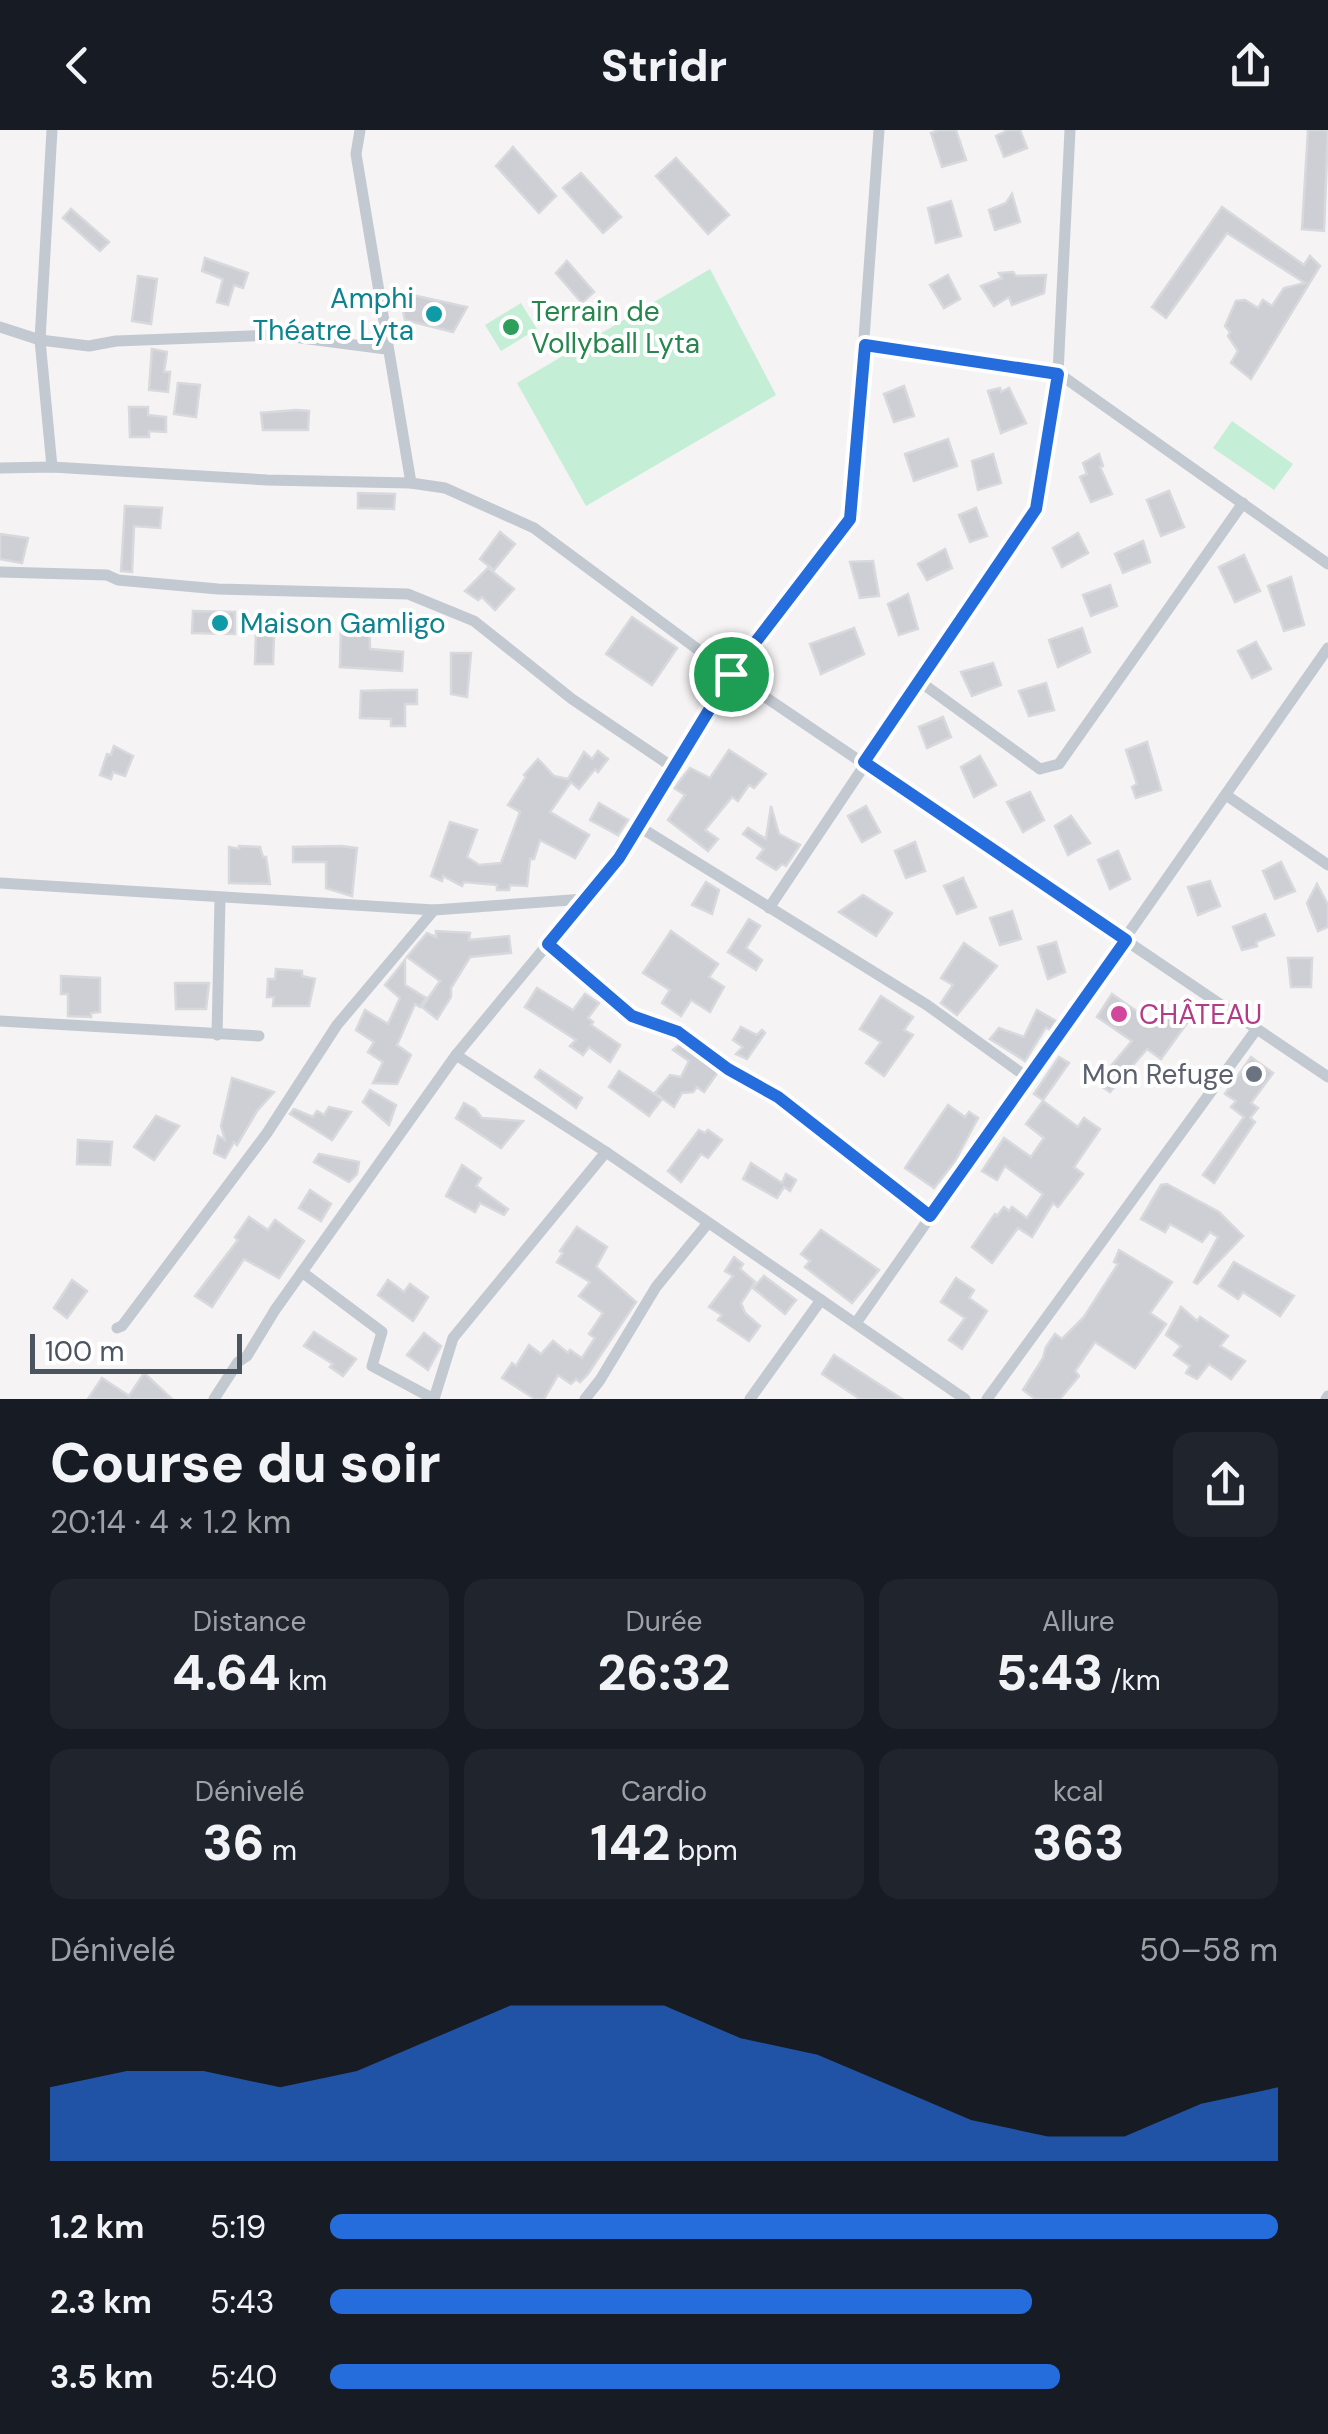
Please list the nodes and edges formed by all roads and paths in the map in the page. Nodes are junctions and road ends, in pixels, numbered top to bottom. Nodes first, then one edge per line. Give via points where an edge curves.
1 (52, 130) edge
2 (360, 130) edge
3 (879, 130) edge
4 (1070, 130) edge
5 (0, 327) edge
6 (40, 340) junction
7 (865, 345) junction
8 (386, 348) junction
9 (1058, 374) junction
10 (52, 467) junction
11 (0, 468) edge
12 (411, 484) junction
13 (1243, 504) junction
14 (1328, 564) edge
15 (0, 572) edge
16 (1328, 648) edge
17 (731, 674) junction
18 (919, 681) junction
19 (864, 762) junction
20 (674, 768) junction
21 (1226, 795) junction
22 (638, 826) junction
23 (1328, 865) edge
24 (0, 883) edge
25 (220, 899) junction
26 (585, 899) junction
27 (769, 908) junction
28 (434, 910) junction
29 (1126, 940) junction
30 (548, 944) junction
31 (0, 1021) edge
32 (1256, 1030) junction
33 (218, 1035) junction
34 (259, 1036) dead end
35 (456, 1055) junction
36 (1328, 1077) edge
37 (1028, 1078) junction
38 (606, 1152) junction
39 (930, 1216) junction
40 (708, 1223) junction
41 (302, 1272) junction
42 (821, 1300) junction
43 (856, 1323) junction
44 (118, 1328) dead end
45 (214, 1399) edge
46 (434, 1399) edge
47 (585, 1399) edge
48 (750, 1399) edge
49 (965, 1399) edge
50 (988, 1399) edge

1 - 6 street
2 - 8 street via 356,154
3 - 7 street
4 - 9 street
5 - 6 street
6 - 8 street via 89,346 302,336
6 - 10 street
7 - 9 street
7 - 17 street via 850,519
8 - 12 street
9 - 13 street
9 - 18 street via 1036,509
10 - 11 street
10 - 12 street
12 - 17 street via 445,488 534,528
13 - 14 street
13 - 18 street via 1059,764 1040,770
15 - 20 street via 107,575 218,590 408,594 474,622
16 - 21 street
17 - 19 street
17 - 20 street
18 - 19 street
19 - 27 street
19 - 29 street
20 - 22 street
21 - 23 street
21 - 29 street
22 - 26 street
22 - 27 street
24 - 25 street
25 - 28 street
25 - 33 street
26 - 28 street
26 - 30 street
27 - 37 street via 927,1005
28 - 44 street via 337,1025 267,1133
29 - 32 street
29 - 37 street
30 - 35 street
30 - 39 street via 632,1016 678,1032 778,1097
31 - 33 street
32 - 36 street
32 - 50 street
33 - 34 street
35 - 38 street
35 - 41 street
37 - 39 street
38 - 40 street
38 - 46 street via 453,1338
39 - 43 street
40 - 42 street
40 - 47 street via 656,1287
41 - 45 street
41 - 46 street via 382,1332 372,1366
42 - 43 street
42 - 48 street
43 - 49 street

